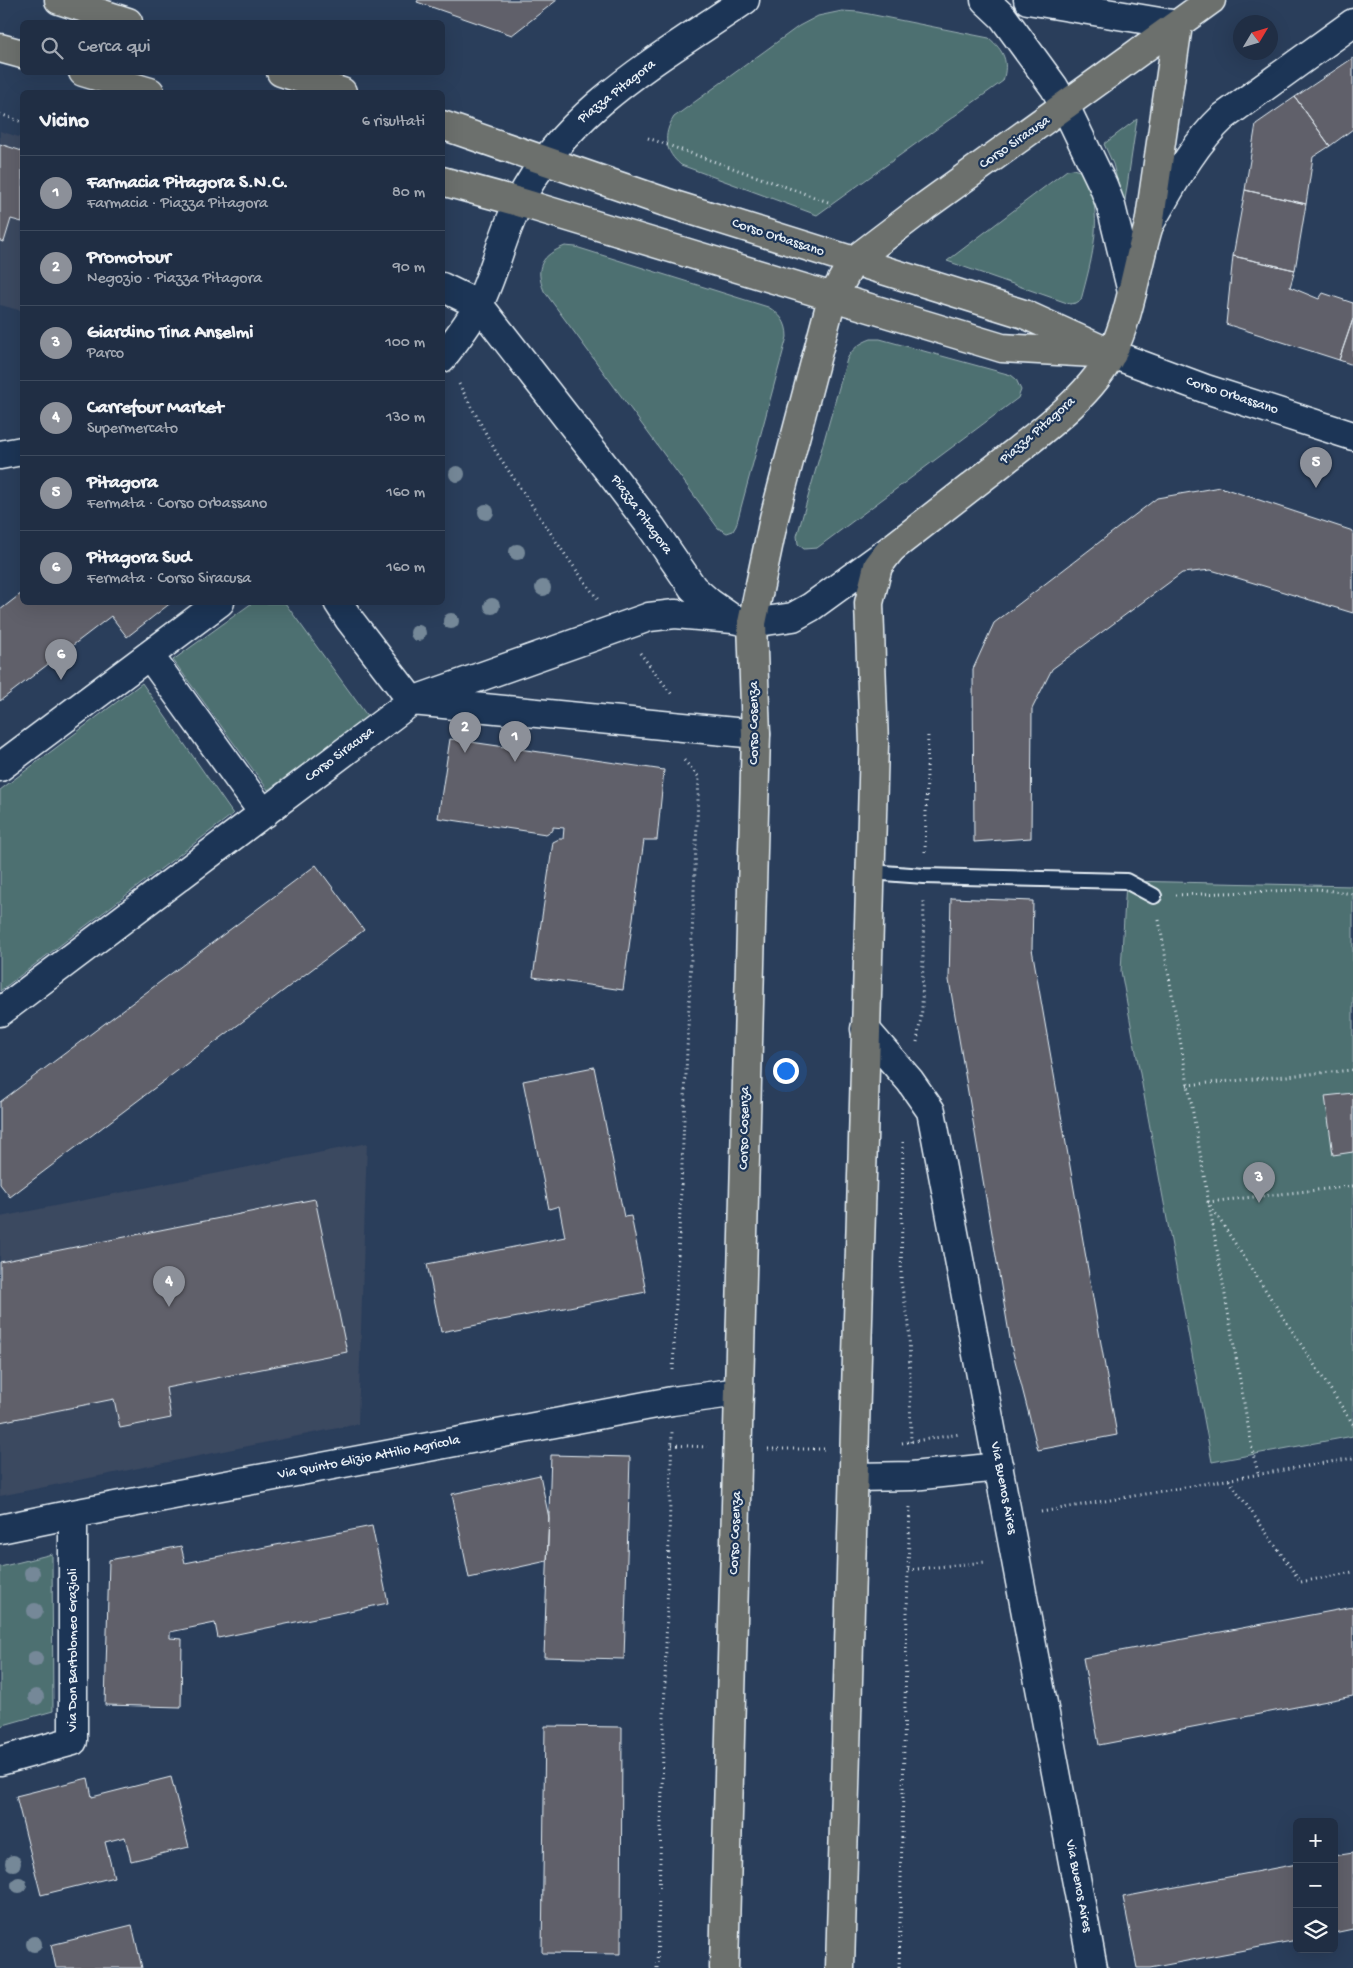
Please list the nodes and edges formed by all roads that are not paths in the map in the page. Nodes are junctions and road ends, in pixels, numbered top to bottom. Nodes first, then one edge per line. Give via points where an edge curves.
1 (59, 0) edge
2 (745, 0) edge
3 (985, 0) edge
4 (1028, 0) edge
5 (1211, 0) edge
6 (122, 20) edge
7 (1353, 23) edge
8 (1178, 25) junction
9 (0, 48) edge
10 (20, 53) edge
11 (93, 75) edge
12 (290, 75) edge
13 (143, 90) edge
14 (336, 90) edge
15 (1065, 106) junction
16 (445, 126) edge
17 (545, 160) junction
18 (445, 182) edge
19 (519, 202) junction
20 (1149, 225) junction
21 (854, 262) junction
22 (445, 288) edge
23 (1132, 292) junction
24 (832, 298) junction
25 (478, 305) junction
26 (445, 354) edge
27 (1112, 354) junction
28 (1353, 436) edge
29 (20, 451) edge
30 (0, 455) edge
31 (891, 549) junction
32 (216, 605) edge
33 (340, 605) edge
34 (743, 621) junction
35 (149, 654) junction
36 (412, 701) junction
37 (756, 734) junction
38 (0, 767) edge
39 (264, 814) junction
40 (870, 872) junction
41 (1154, 896) road end
42 (0, 1012) edge
43 (865, 1029) junction
44 (738, 1392) junction
45 (999, 1466) junction
46 (855, 1478) junction
47 (73, 1514) junction
48 (0, 1530) edge
49 (0, 1761) edge
50 (724, 1968) edge
51 (840, 1968) edge
52 (1093, 1968) edge

1 - 6 main road
2 - 17 street, Piazza Pitagora via 587,112
3 - 15 street, Piazza Pitagora via 1003,17
4 - 8 street
5 - 8 main road, Corso Siracusa
7 - 20 street via 1210,129
8 - 15 main road, Corso Siracusa
8 - 20 main road, Piazza Pitagora
9 - 10 main road
11 - 13 main road
12 - 14 main road
15 - 21 main road, Corso Siracusa via 924,207
15 - 23 street, Piazza Pitagora via 1111,206
16 - 17 main road, Corso Orbassano
17 - 19 street, Piazza Pitagora
17 - 21 main road, Corso Orbassano
18 - 19 main road, Corso Orbassano
19 - 24 main road, Corso Orbassano
19 - 25 street, Piazza Pitagora
20 - 23 main road, Piazza Pitagora
21 - 24 main road, Corso Siracusa
21 - 27 main road, Corso Orbassano via 1024,314
22 - 25 street
23 - 27 main road, Piazza Pitagora
24 - 27 main road, Corso Orbassano via 1002,348
24 - 34 main road, Corso Cosenza via 774,518
25 - 26 street
25 - 34 street, Piazza Pitagora via 652,528 693,588 710,603
27 - 28 street, Corso Orbassano via 1206,389
27 - 31 main road, Piazza Pitagora via 1092,383 1051,424
29 - 30 street
31 - 34 street, Piazza Pitagora via 793,618
31 - 40 main road via 878,566 869,603 874,729
32 - 35 street
33 - 36 street
34 - 36 street, Corso Siracusa via 675,614 650,617
34 - 37 main road, Corso Cosenza
35 - 38 street
35 - 39 street
36 - 37 street
36 - 39 street, Corso Siracusa
37 - 44 main road, Corso Cosenza
39 - 42 street, Corso Siracusa
40 - 41 lane via 1126,881
40 - 43 main road
43 - 45 street, Via Buenos Aires via 931,1111
43 - 46 main road
44 - 47 street, Via Quinto Glizio Attilio Agricola via 672,1401
44 - 50 main road, Corso Cosenza
45 - 46 street via 912,1476
45 - 52 street, Via Buenos Aires
46 - 51 main road
47 - 48 street, Via Quinto Glizio Attilio Agricola
47 - 49 street, Via Don Bartolomeo Grazioli via 73,1741

